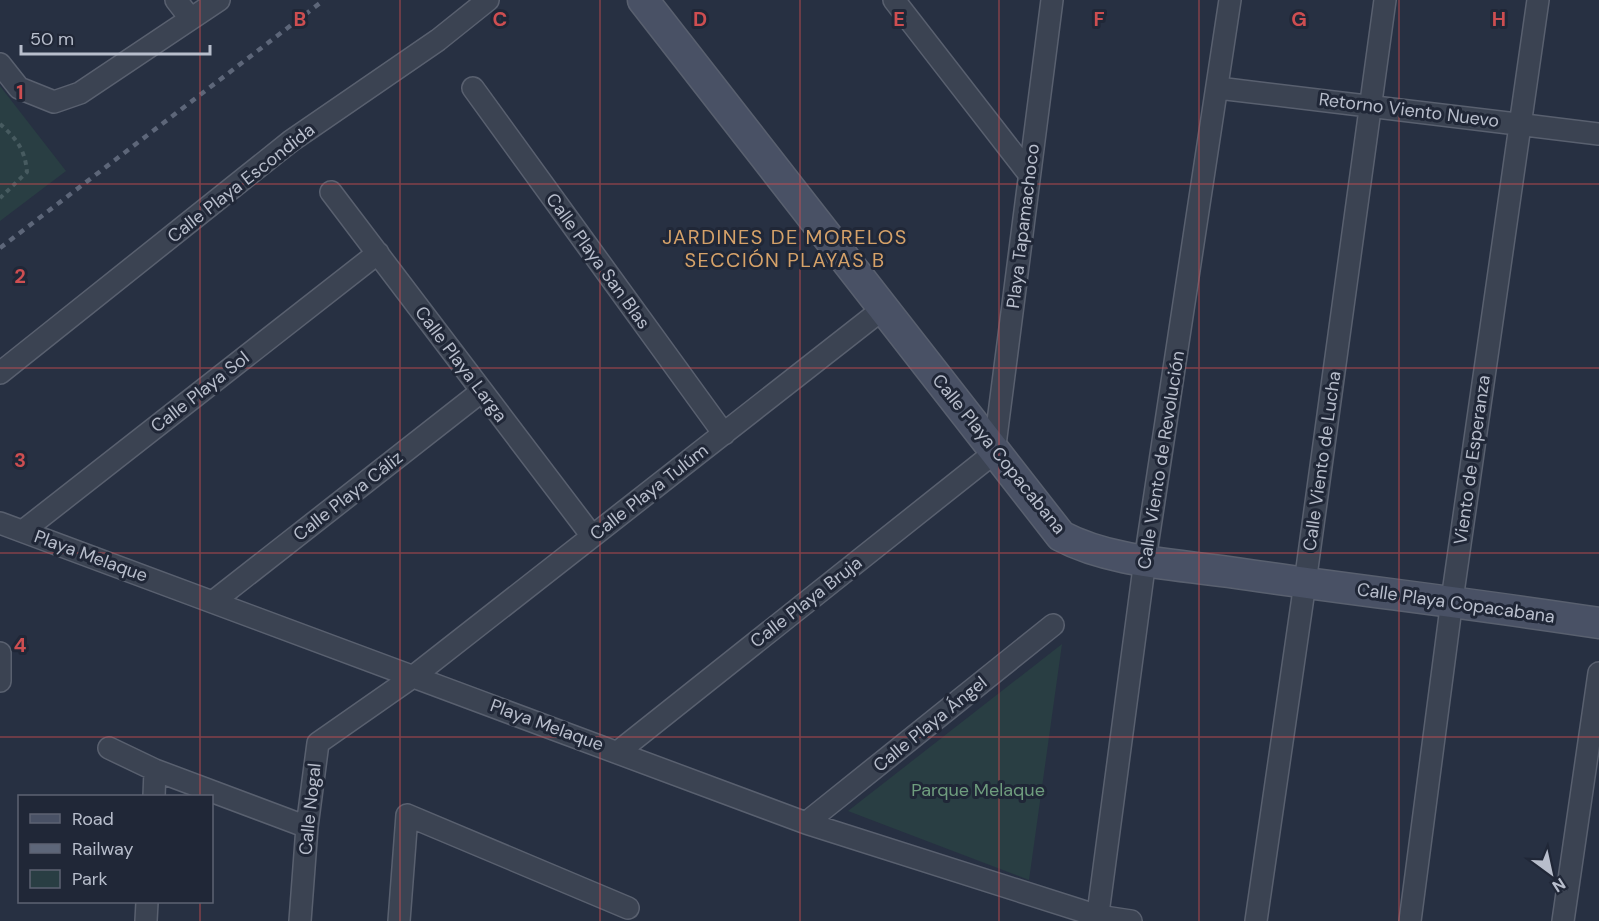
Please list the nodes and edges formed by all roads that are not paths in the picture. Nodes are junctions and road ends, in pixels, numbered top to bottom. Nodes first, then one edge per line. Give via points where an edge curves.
1 (176, 0) edge
2 (219, 0) edge
3 (488, 0) edge
4 (644, 0) edge
5 (894, 0) edge
6 (1052, 0) edge
7 (1230, 0) edge
8 (1385, 0) edge
9 (1538, 0) edge
10 (190, 18) junction
11 (0, 64) edge
12 (473, 88) dead end
13 (1218, 88) junction
14 (1372, 105) junction
15 (1520, 123) junction
16 (1599, 134) edge
17 (1029, 174) junction
18 (331, 192) dead end
19 (378, 253) junction
20 (884, 309) junction
21 (0, 373) edge
22 (482, 391) junction
23 (724, 434) junction
24 (994, 453) junction
25 (0, 523) edge
26 (22, 531) junction
27 (592, 536) junction
28 (1145, 560) junction
29 (1305, 583) junction
30 (1452, 600) junction
31 (214, 601) junction
32 (1599, 623) edge
33 (1053, 625) dead end
34 (0, 653) edge
35 (1599, 673) edge
36 (414, 676) junction
37 (0, 681) edge
38 (109, 748) dead end
39 (618, 752) junction
40 (155, 770) junction
41 (154, 795) edge
42 (806, 823) junction
43 (307, 827) junction
44 (147, 903) edge
45 (628, 908) dead end
46 (1098, 919) edge
47 (146, 921) edge
48 (300, 921) edge
49 (399, 921) edge
50 (1131, 921) edge
51 (1256, 921) edge
52 (1410, 921) edge
53 (1563, 921) edge

1 - 10 street
2 - 10 street
3 - 21 street, Calle Playa Escondida via 438,40 291,141
4 - 20 street, Calle Playa Copacabana
5 - 17 street
6 - 17 street, Playa Tapamachoco
7 - 13 street, Calle Viento de Revolución
8 - 14 street, Calle Viento de Lucha
9 - 15 street, Viento de Esperanza
10 - 11 street via 80,93 54,102 19,88
12 - 23 street, Calle Playa San Blas
13 - 14 street, Retorno Viento Nuevo
13 - 28 street, Calle Viento de Revolución
14 - 15 street, Retorno Viento Nuevo
14 - 29 street, Calle Viento de Lucha
15 - 16 street, Retorno Viento Nuevo
15 - 30 street, Viento de Esperanza
17 - 24 street, Playa Tapamachoco
18 - 19 street, Calle Playa Larga
19 - 22 street, Calle Playa Larga
19 - 26 street, Calle Playa Sol
20 - 23 street, Calle Playa Tulúm
20 - 24 street, Calle Playa Copacabana
22 - 27 street, Calle Playa Larga
22 - 31 street, Calle Playa Cáliz
23 - 27 street, Calle Playa Tulúm
24 - 28 street, Calle Playa Copacabana via 1061,536 1081,546
24 - 39 street, Calle Playa Bruja
25 - 26 street, Playa Melaque
26 - 31 street, Playa Melaque
27 - 36 street, Calle Playa Tulúm
28 - 29 street, Calle Playa Copacabana
28 - 46 street, Calle Viento de Revolución
29 - 30 street, Calle Playa Copacabana
29 - 51 street, Calle Viento de Lucha
30 - 32 street, Calle Playa Copacabana
30 - 52 street, Viento de Esperanza
31 - 36 street, Playa Melaque
33 - 42 street, Calle Playa Ángel
34 - 37 street
35 - 53 street
36 - 39 street, Playa Melaque
36 - 43 street, Calle Nogal via 318,743
38 - 40 street
39 - 42 street, Playa Melaque
40 - 41 street
40 - 43 street
42 - 46 street, Playa Melaque
43 - 48 street, Calle Nogal
44 - 47 street
45 - 49 street via 407,815
46 - 50 street, Playa Melaque

